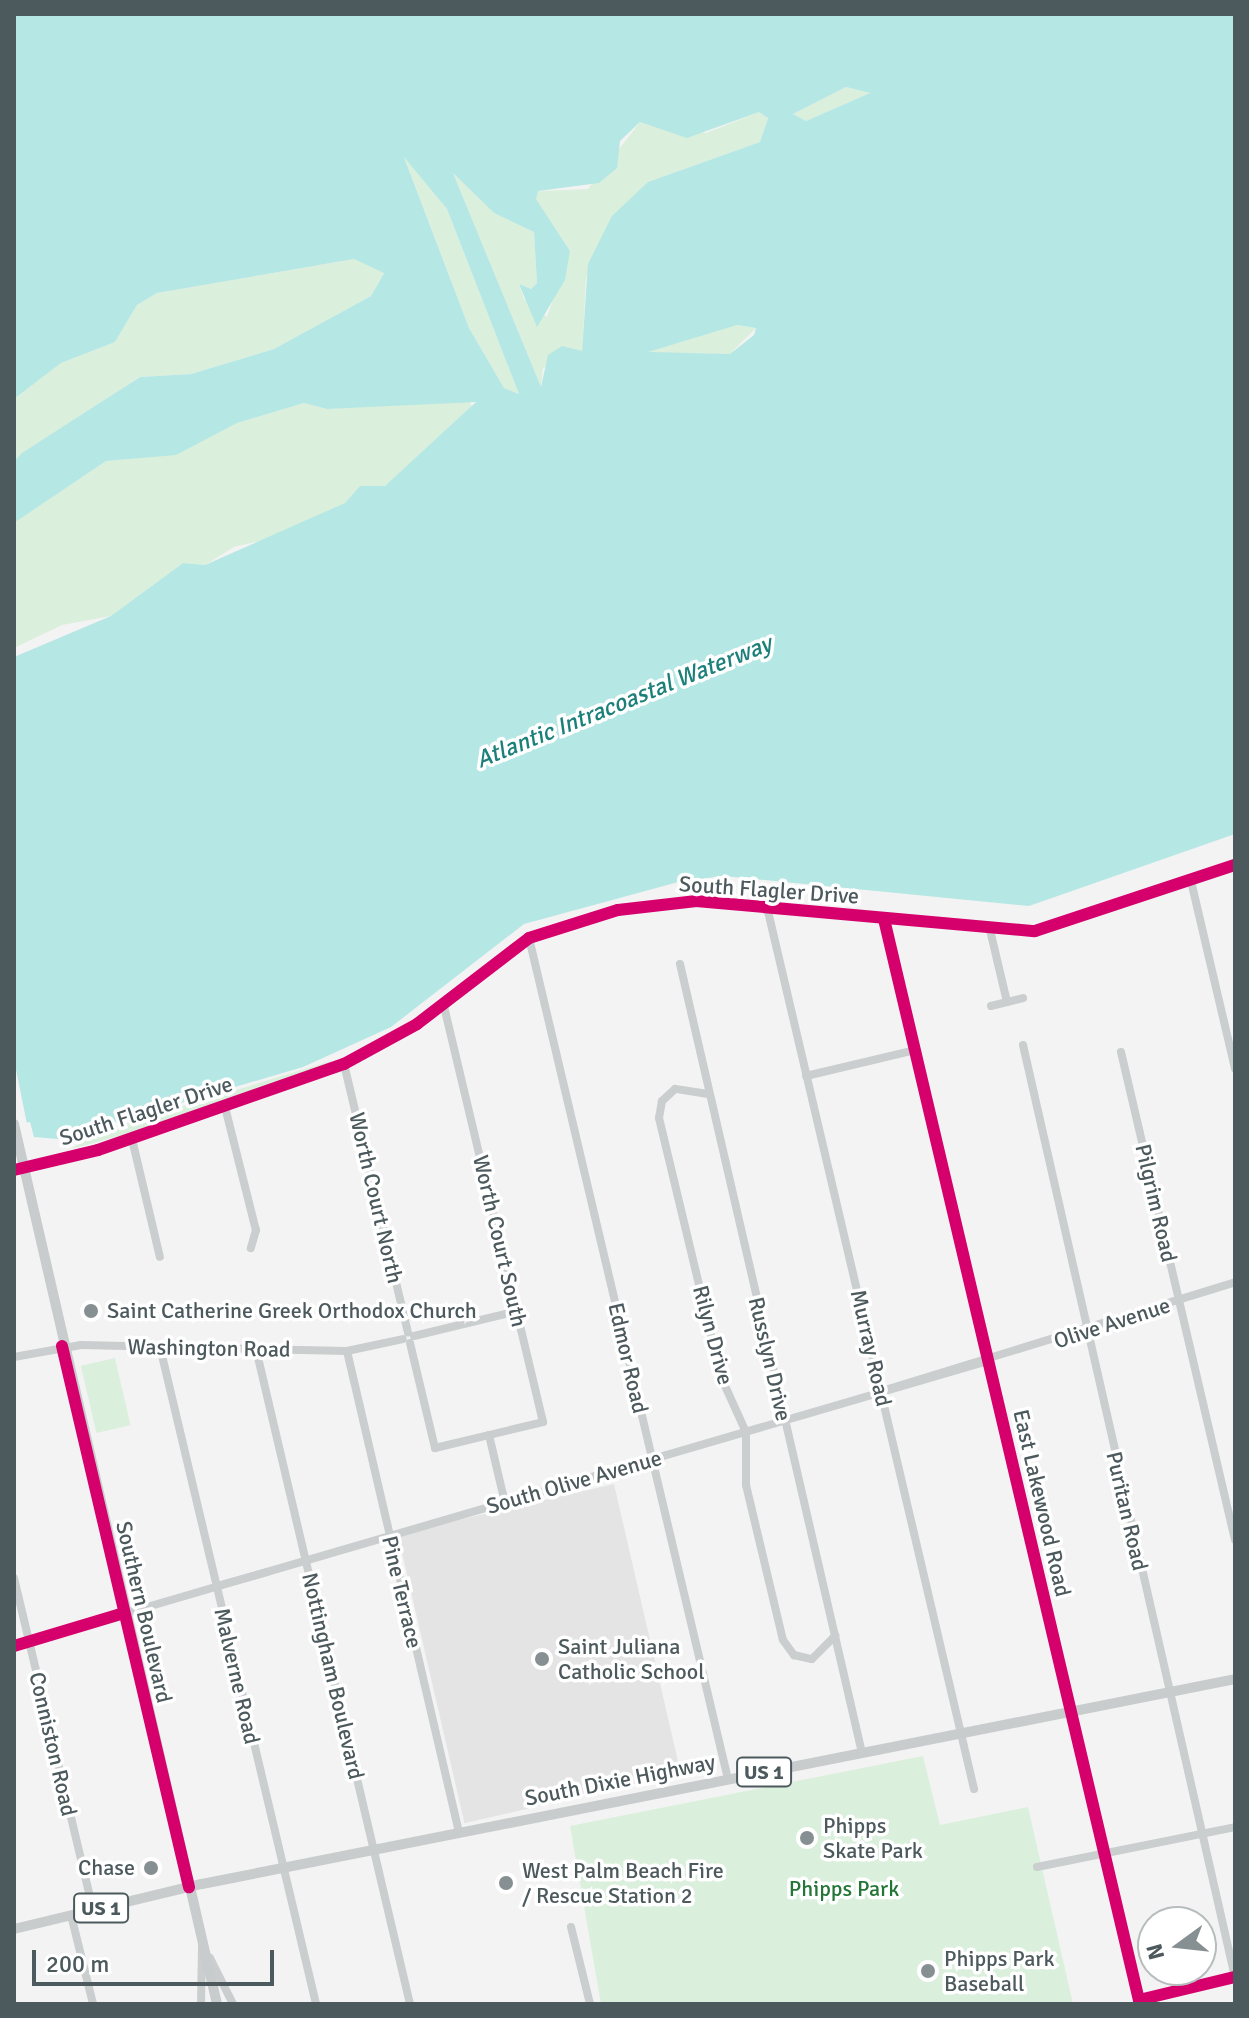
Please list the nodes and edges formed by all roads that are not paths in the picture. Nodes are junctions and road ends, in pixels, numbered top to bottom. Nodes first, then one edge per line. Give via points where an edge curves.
1 (1235, 865) edge
2 (1191, 881) junction
3 (767, 907) junction
4 (884, 919) junction
5 (990, 930) junction
6 (529, 938) junction
7 (680, 964) dead end
8 (1023, 998) dead end
9 (1007, 1002) junction
10 (444, 1005) junction
11 (991, 1006) dead end
12 (1023, 1045) dead end
13 (915, 1050) junction
14 (1121, 1052) dead end
15 (344, 1064) junction
16 (1235, 1069) edge
17 (806, 1076) junction
18 (708, 1094) junction
19 (225, 1107) junction
20 (14, 1125) edge
21 (132, 1139) junction
22 (19, 1169) edge
23 (251, 1248) dead end
24 (160, 1257) dead end
25 (1235, 1282) edge
26 (1179, 1301) junction
27 (517, 1311) junction
28 (1085, 1332) junction
29 (409, 1338) junction
30 (62, 1346) junction
31 (160, 1347) junction
32 (256, 1349) junction
33 (347, 1351) junction
34 (14, 1357) edge
35 (988, 1361) junction
36 (881, 1392) junction
37 (784, 1420) junction
38 (746, 1432) junction
39 (489, 1435) junction
40 (651, 1460) junction
41 (505, 1503) junction
42 (389, 1536) junction
43 (1235, 1540) edge
44 (305, 1560) junction
45 (14, 1578) edge
46 (216, 1586) junction
47 (124, 1613) junction
48 (836, 1635) junction
49 (29, 1642) junction
50 (14, 1646) edge
51 (1235, 1679) edge
52 (1169, 1692) junction
53 (1071, 1711) junction
54 (962, 1733) junction
55 (862, 1753) junction
56 (728, 1779) junction
57 (974, 1789) dead end
58 (1235, 1827) edge
59 (459, 1832) junction
60 (1201, 1833) junction
61 (374, 1850) junction
62 (1104, 1853) junction
63 (283, 1867) junction
64 (1037, 1867) dead end
65 (189, 1887) junction
66 (93, 1910) junction
67 (71, 1915) junction
68 (571, 1927) dead end
69 (14, 1929) edge
70 (202, 1943) junction
71 (1235, 1977) edge
72 (93, 2004) edge
73 (201, 2004) edge
74 (217, 2004) edge
75 (233, 2004) edge
76 (316, 2004) edge
77 (410, 2004) edge
78 (590, 2004) edge

1 - 2 street, South Flagler Drive
2 - 5 street, South Flagler Drive via 1056,927
2 - 16 street
3 - 4 street, South Flagler Drive
3 - 6 street, South Flagler Drive via 650,904
3 - 17 street, Murray Road
4 - 5 street, South Flagler Drive
4 - 13 street, East Lakewood Road
5 - 9 street
6 - 10 street, South Flagler Drive
6 - 40 street, Edmor Road
7 - 18 street, Russlyn Drive
8 - 9 street
9 - 11 street
10 - 15 street, South Flagler Drive
10 - 27 street, Worth Court South
12 - 28 street, Puritan Road
13 - 17 street
13 - 35 street, East Lakewood Road
14 - 26 street, Pilgrim Road
15 - 19 street, South Flagler Drive
15 - 29 street, Worth Court North
17 - 36 street, Murray Road
18 - 37 street, Russlyn Drive
18 - 38 street, Rilyn Drive via 675,1089 662,1101 659,1118 721,1377
19 - 21 street, South Flagler Drive
19 - 23 street via 256,1230
20 - 22 main road, Southern Boulevard
21 - 22 street, South Flagler Drive
21 - 24 street
22 - 30 main road, Southern Boulevard
25 - 26 street, Olive Avenue
26 - 28 street, Olive Avenue
26 - 43 street, Pilgrim Road
27 - 29 street, Washington Road
27 - 39 street, Worth Court South via 543,1422
28 - 35 street, Olive Avenue
28 - 52 street, Puritan Road
29 - 33 street, Washington Road
29 - 39 street, Worth Court North via 435,1448
30 - 31 street, Washington Road
30 - 34 street, Washington Road
30 - 47 main road, Southern Boulevard
31 - 32 street, Washington Road
31 - 46 street, Malverne Road
32 - 33 street, Washington Road
32 - 44 street, Nottingham Boulevard
33 - 42 street, Pine Terrace
35 - 36 street, Olive Avenue
35 - 53 street, East Lakewood Road
36 - 37 street, South Olive Avenue
36 - 54 street, Murray Road
37 - 38 street, South Olive Avenue
37 - 48 street, Russlyn Drive
38 - 40 street, South Olive Avenue
38 - 48 street, Rilyn Drive via 746,1485 785,1646 812,1659 828,1650
39 - 41 street
40 - 41 street, South Olive Avenue
40 - 56 street, Edmor Road
41 - 42 street, South Olive Avenue
42 - 44 street, South Olive Avenue
42 - 59 street, Pine Terrace
44 - 46 street, South Olive Avenue
44 - 61 street, Nottingham Boulevard
45 - 49 street, Conniston Road
46 - 47 street, South Olive Avenue
46 - 63 street, Malverne Road
47 - 49 street, South Olive Avenue
47 - 65 main road, Southern Boulevard
48 - 55 street, Russlyn Drive
49 - 50 street, South Olive Avenue
49 - 66 street, Conniston Road
51 - 52 main road, South Dixie Highway / US 1
52 - 53 main road, South Dixie Highway / US 1
52 - 60 street, Puritan Road
53 - 54 main road, South Dixie Highway / US 1
53 - 62 street, East Lakewood Road
54 - 55 main road, South Dixie Highway / US 1
54 - 57 street, Murray Road
55 - 56 main road, South Dixie Highway / US 1
56 - 59 main road, South Dixie Highway / US 1
58 - 60 street
59 - 61 main road, South Dixie Highway / US 1
60 - 62 street
60 - 71 street, Puritan Road
61 - 63 main road, South Dixie Highway / US 1
61 - 77 street, Nottingham Boulevard
62 - 64 street
62 - 71 street, East Lakewood Road via 1139,2000
63 - 65 main road, South Dixie Highway / US 1
63 - 76 street, Malverne Road
65 - 66 main road, South Dixie Highway / US 1
65 - 70 main road, Southern Boulevard
66 - 67 main road, South Dixie Highway / US 1
67 - 69 main road, South Dixie Highway / US 1
67 - 72 street
68 - 78 street
70 - 73 street
70 - 74 main road, Southern Boulevard
70 - 75 street

